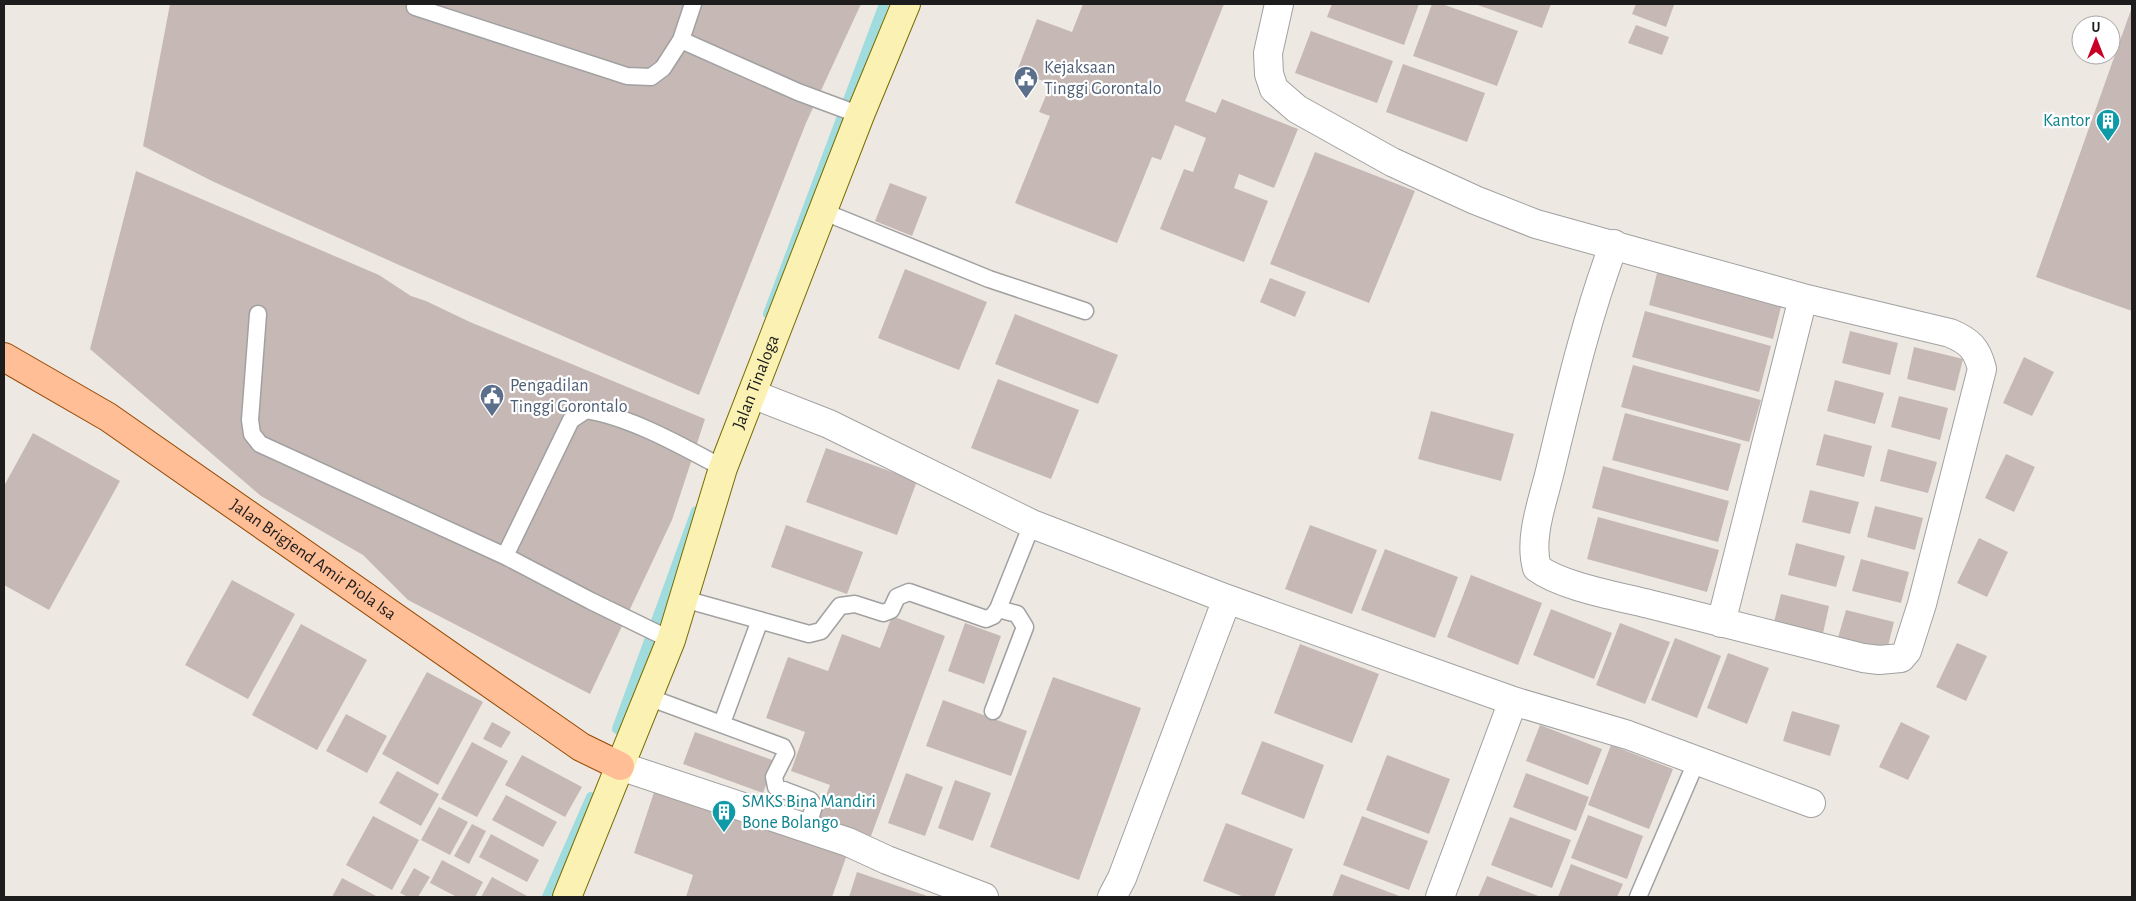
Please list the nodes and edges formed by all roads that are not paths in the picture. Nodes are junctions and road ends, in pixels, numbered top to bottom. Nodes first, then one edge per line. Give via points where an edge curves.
1 (693, 4) edge
2 (906, 4) edge
3 (1279, 4) edge
4 (416, 7) dead end
5 (681, 40) junction
6 (853, 112) junction
7 (822, 211) junction
8 (1614, 244) junction
9 (1803, 298) junction
10 (1085, 310) dead end
11 (258, 314) dead end
12 (4, 357) edge
13 (752, 394) junction
14 (713, 463) junction
15 (1032, 524) junction
16 (505, 556) junction
17 (684, 599) junction
18 (1228, 599) junction
19 (998, 608) junction
20 (760, 620) junction
21 (1721, 623) junction
22 (671, 640) junction
23 (648, 696) junction
24 (1513, 701) junction
25 (993, 711) dead end
26 (722, 723) junction
27 (1697, 760) junction
28 (620, 766) junction
29 (1811, 803) dead end
30 (807, 828) junction
31 (567, 897) edge
32 (984, 897) edge
33 (1112, 897) edge
34 (1440, 897) edge
35 (1638, 897) edge

1 - 5 lane
2 - 6 street, Jalan Tinaloga
3 - 8 street via 1268,53 1269,74 1274,89 1286,102 1392,162 1476,200 1536,224
4 - 5 lane via 628,76 651,77 664,68
5 - 6 lane via 798,92
6 - 7 street, Jalan Tinaloga
7 - 10 lane via 989,280
7 - 13 street, Jalan Tinaloga
8 - 9 street
8 - 21 street via 1562,421 1537,529 1535,560 1538,568 1553,577
9 - 21 street
9 - 21 street via 1950,333 1966,340 1974,348 1982,369 1922,604 1905,655 1889,660 1864,658
11 - 16 lane via 250,420 252,434 260,444
12 - 28 main road, Jalan Brigjend Amir Piola Isa via 108,417 581,747
13 - 14 street, Jalan Tinaloga
13 - 15 street via 829,424
14 - 16 lane via 655,434 603,413 586,410 571,420
14 - 17 street, Jalan Tinaloga
15 - 18 street
15 - 19 lane
16 - 22 lane
17 - 20 lane
17 - 22 street, Jalan Tinaloga
18 - 24 street
18 - 33 street
19 - 20 lane via 993,616 986,618 909,592 897,597 891,610 883,613 855,604 840,606 821,631 809,634
19 - 25 lane via 1017,614 1025,627
20 - 26 lane
22 - 23 street, Jalan Tinaloga
23 - 26 lane
23 - 28 street, Jalan Tinaloga
24 - 27 street via 1628,735
24 - 34 street
26 - 30 lane via 783,747 786,753 774,777 776,788 810,800 814,806
27 - 29 street
27 - 35 lane
28 - 30 street
28 - 31 street, Jalan Tinaloga
30 - 32 street

